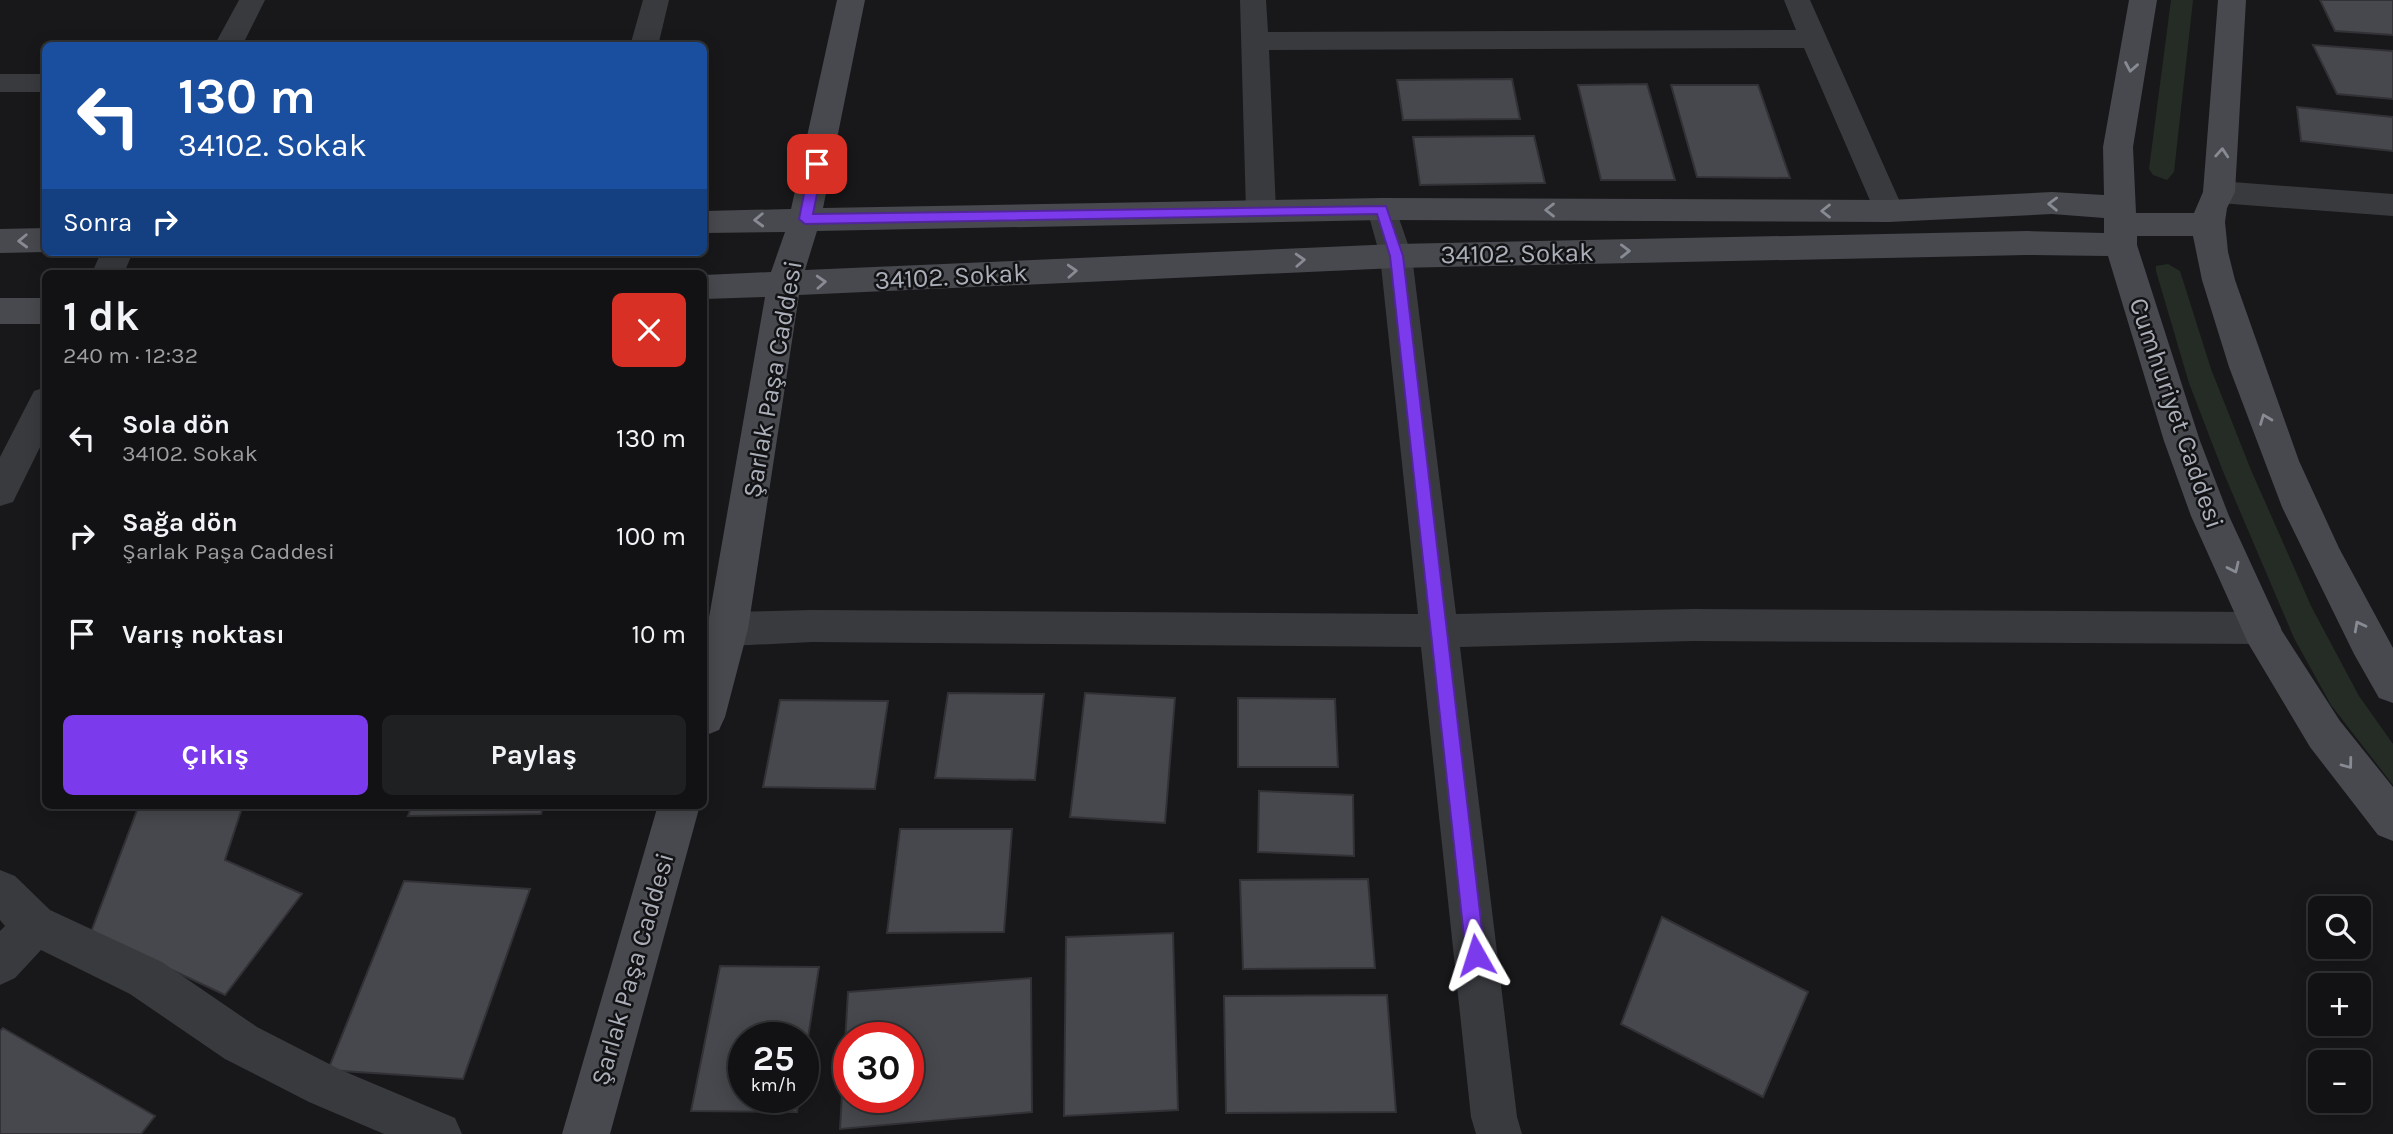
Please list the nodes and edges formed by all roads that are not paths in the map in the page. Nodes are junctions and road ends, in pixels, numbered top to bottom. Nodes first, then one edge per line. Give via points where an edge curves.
1 (252, 0) edge
2 (656, 0) edge
3 (851, 0) edge
4 (1253, 0) edge
5 (1797, 0) edge
6 (2143, 0) edge
7 (2232, 0) edge
8 (1814, 39) junction
9 (1255, 41) junction
10 (230, 42) edge
11 (646, 42) edge
12 (0, 83) edge
13 (42, 83) edge
14 (2219, 192) junction
15 (2393, 205) edge
16 (1382, 209) junction
17 (1261, 211) junction
18 (1889, 211) junction
19 (805, 219) junction
20 (707, 222) edge
21 (2211, 225) junction
22 (2121, 226) junction
23 (42, 240) edge
24 (0, 242) edge
25 (1396, 256) junction
26 (784, 284) junction
27 (707, 287) edge
28 (42, 311) edge
29 (0, 312) edge
30 (42, 408) edge
31 (0, 492) edge
32 (2262, 628) junction
33 (728, 629) junction
34 (1440, 631) junction
35 (2393, 685) edge
36 (707, 706) edge
37 (678, 809) edge
38 (2393, 821) edge
39 (0, 891) edge
40 (35, 925) junction
41 (0, 963) edge
42 (439, 1134) edge
43 (586, 1134) edge
44 (1499, 1134) edge

1 - 10 street
2 - 11 street
3 - 19 street, Şarlak Paşa Caddesi
4 - 9 street
5 - 8 street
6 -> 22 street, Cumhuriyet Caddesi via 2118,147
14 -> 7 street
8 - 9 street
8 - 18 street
9 - 17 street
12 - 13 street
14 - 15 street
14 - 21 street via 2210,209
16 - 17 street, 34102. Sokak
18 -> 16 street, 34102. Sokak
16 - 25 street
17 - 19 street, 34102. Sokak
22 -> 18 street, 34102. Sokak via 2052,203
19 -> 20 street, 34102. Sokak
19 - 26 street, Şarlak Paşa Caddesi
21 - 22 street
35 -> 21 street via 2327,562 2265,420 2219,282
25 -> 22 street, 34102. Sokak via 2027,243
22 -> 32 street, Cumhuriyet Caddesi via 2182,441 2210,516
23 -> 24 street
26 -> 25 street, 34102. Sokak
25 - 34 street
26 - 27 street, 34102. Sokak
26 - 33 street, Şarlak Paşa Caddesi
28 - 29 street
30 - 31 street
32 - 34 street via 1693,625
32 -> 38 street, Cumhuriyet Caddesi via 2325,734
33 - 34 street
33 - 36 street, Şarlak Paşa Caddesi
34 - 44 street
37 - 43 street, Şarlak Paşa Caddesi
39 - 40 street
40 - 41 street
40 - 42 street via 146,978 241,1043 325,1086

